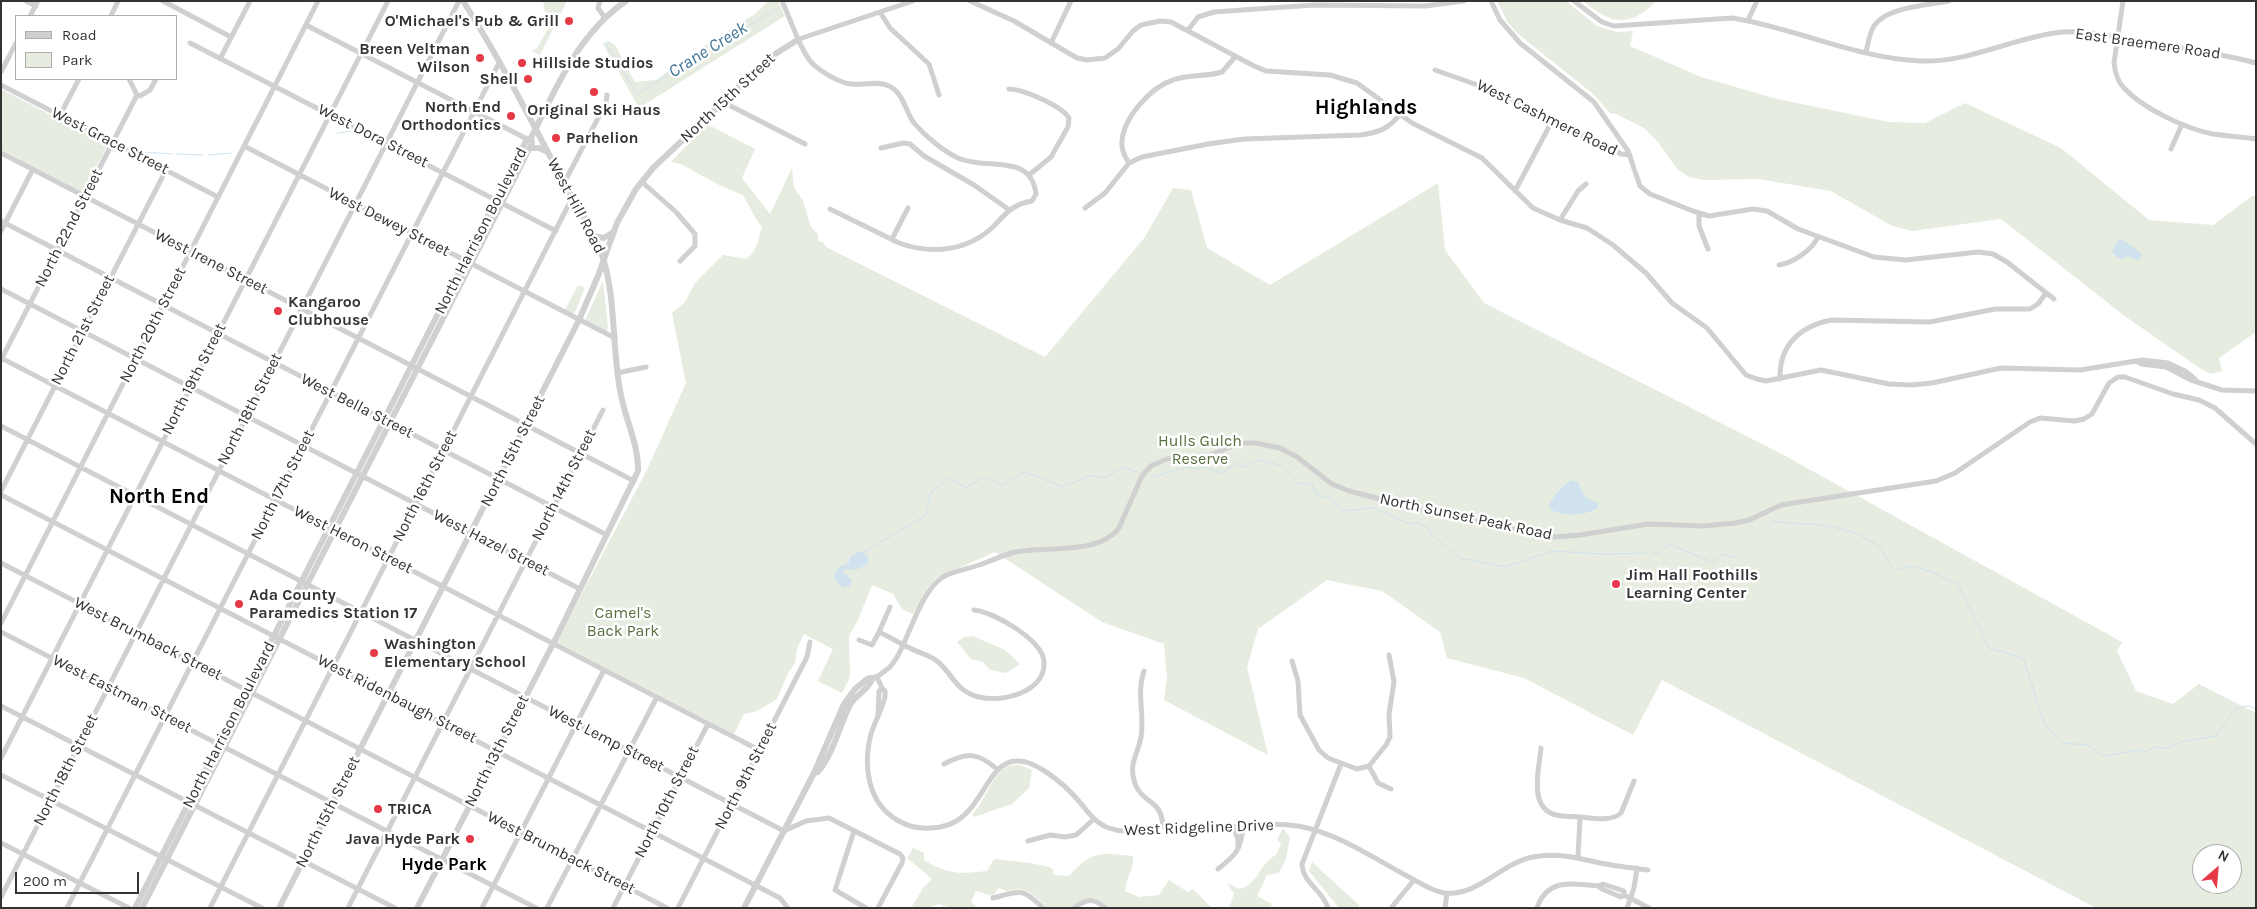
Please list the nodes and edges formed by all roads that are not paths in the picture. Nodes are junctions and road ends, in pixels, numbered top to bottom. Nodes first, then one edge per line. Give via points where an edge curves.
1 (26, 1) edge
2 (118, 1) edge
3 (163, 1) edge
4 (250, 1) edge
5 (318, 1) edge
6 (388, 1) edge
7 (459, 1) edge
8 (600, 1) edge
9 (626, 1) edge
10 (782, 1) edge
11 (914, 1) edge
12 (970, 1) edge
13 (1071, 1) edge
14 (1464, 1) edge
15 (1491, 1) edge
16 (1574, 1) edge
17 (1757, 1) edge
18 (1949, 1) edge
19 (2123, 1) edge
20 (467, 3) edge
21 (1439, 3) edge
22 (37, 4) edge
23 (880, 12) junction
24 (31, 15) edge
25 (111, 15) edge
26 (605, 18) junction
27 (1748, 20) junction
28 (306, 24) junction
29 (1188, 30) junction
30 (231, 37) junction
31 (2118, 37) junction
32 (799, 39) junction
33 (1051, 43) junction
34 (190, 44) dead end
35 (15, 45) edge
36 (1866, 52) junction
37 (362, 53) junction
38 (1235, 57) junction
39 (220, 59) junction
40 (500, 63) junction
41 (2256, 63) edge
42 (1435, 70) dead end
43 (1, 72) edge
44 (78, 80) edge
45 (129, 80) edge
46 (155, 80) edge
47 (418, 82) junction
48 (1, 85) edge
49 (275, 85) junction
50 (1009, 90) dead end
51 (607, 95) dead end
52 (939, 95) dead end
53 (137, 96) junction
54 (723, 102) junction
55 (547, 106) junction
56 (475, 112) junction
57 (527, 113) junction
58 (330, 114) junction
59 (1400, 114) junction
60 (60, 115) junction
61 (1552, 121) junction
62 (2182, 124) junction
63 (536, 128) junction
64 (529, 138) junction
65 (2256, 139) edge
66 (113, 143) junction
67 (387, 144) junction
68 (805, 144) dead end
69 (244, 146) junction
70 (530, 148) junction
71 (881, 148) dead end
72 (2171, 149) dead end
73 (548, 152) junction
74 (1, 153) edge
75 (1630, 155) junction
76 (1129, 164) junction
77 (33, 170) junction
78 (166, 170) junction
79 (443, 172) junction
80 (1029, 174) junction
81 (298, 175) junction
82 (642, 182) junction
83 (564, 183) junction
84 (1586, 184) dead end
85 (1515, 191) junction
86 (85, 196) junction
87 (218, 197) junction
88 (572, 198) junction
89 (500, 202) junction
90 (356, 205) junction
91 (830, 208) dead end
92 (908, 208) dead end
93 (1085, 208) dead end
94 (1008, 209) junction
95 (1699, 214) junction
96 (1560, 220) junction
97 (3, 222) edge
98 (138, 224) junction
99 (1, 231) edge
100 (556, 231) junction
101 (613, 232) junction
102 (412, 233) junction
103 (594, 236) junction
104 (1818, 237) junction
105 (892, 239) junction
106 (1708, 249) dead end
107 (58, 250) junction
108 (190, 251) junction
109 (604, 258) junction
110 (680, 261) dead end
111 (468, 263) junction
112 (1779, 265) dead end
113 (110, 278) junction
114 (245, 280) junction
115 (1, 289) edge
116 (524, 292) junction
117 (2046, 293) junction
118 (2054, 299) dead end
119 (30, 304) junction
120 (163, 305) junction
121 (302, 309) junction
122 (579, 320) junction
123 (83, 331) junction
124 (218, 333) junction
125 (358, 338) junction
126 (614, 338) junction
127 (2, 359) edge
128 (136, 359) junction
129 (274, 363) junction
130 (415, 367) junction
131 (646, 367) dead end
132 (617, 373) junction
133 (1780, 378) junction
134 (55, 386) junction
135 (190, 387) junction
136 (2256, 390) edge
137 (331, 392) junction
138 (471, 396) junction
139 (603, 410) dead end
140 (108, 413) junction
141 (246, 416) junction
142 (388, 421) junction
143 (526, 425) junction
144 (1, 426) edge
145 (27, 440) junction
146 (162, 441) junction
147 (2256, 444) edge
148 (303, 446) junction
149 (444, 450) junction
150 (580, 453) junction
151 (638, 459) joint
152 (80, 467) junction
153 (219, 470) junction
154 (360, 475) junction
155 (499, 479) junction
156 (634, 481) junction
157 (1, 491) edge
158 (1, 495) edge
159 (135, 496) junction
160 (276, 500) junction
161 (416, 504) junction
162 (553, 507) junction
163 (53, 521) junction
164 (192, 525) junction
165 (332, 529) junction
166 (471, 532) junction
167 (607, 535) junction
168 (108, 549) junction
169 (248, 554) junction
170 (388, 558) junction
171 (526, 561) junction
172 (1, 563) edge
173 (25, 575) junction
174 (164, 578) junction
175 (304, 583) junction
176 (444, 587) junction
177 (580, 589) junction
178 (80, 604) junction
179 (890, 607) dead end
180 (220, 608) junction
181 (974, 610) dead end
182 (361, 612) junction
183 (498, 615) junction
184 (1, 623) edge
185 (1, 632) edge
186 (879, 632) junction
187 (136, 633) junction
188 (277, 637) junction
189 (859, 640) dead end
190 (416, 641) junction
191 (810, 642) dead end
192 (553, 643) junction
193 (904, 645) junction
194 (1389, 655) dead end
195 (52, 658) junction
196 (1292, 661) dead end
197 (192, 662) junction
198 (333, 666) junction
199 (470, 669) junction
200 (604, 670) junction
201 (1144, 671) dead end
202 (874, 678) junction
203 (109, 687) junction
204 (249, 691) junction
205 (388, 694) junction
206 (525, 697) junction
207 (657, 697) junction
208 (1, 706) edge
209 (165, 716) junction
210 (22, 717) junction
211 (305, 720) junction
212 (443, 723) junction
213 (577, 724) junction
214 (708, 724) junction
215 (221, 745) junction
216 (78, 746) junction
217 (1541, 748) dead end
218 (360, 749) junction
219 (759, 750) junction
220 (497, 751) junction
221 (628, 751) junction
222 (1, 758) edge
223 (944, 764) dead end
224 (1341, 764) junction
225 (1369, 766) junction
226 (997, 769) junction
227 (278, 774) junction
228 (1, 775) edge
229 (135, 775) junction
230 (415, 777) junction
231 (549, 778) junction
232 (680, 778) junction
233 (1634, 781) dead end
234 (1391, 790) dead end
235 (51, 800) junction
236 (333, 803) junction
237 (192, 804) junction
238 (600, 804) junction
239 (731, 804) junction
240 (469, 806) junction
241 (1580, 817) junction
242 (1094, 819) junction
243 (1163, 826) junction
244 (1233, 826) junction
245 (1243, 826) junction
246 (107, 829) junction
247 (1316, 830) junction
248 (388, 831) junction
249 (652, 831) junction
250 (784, 831) junction
251 (854, 831) junction
252 (248, 832) junction
253 (521, 832) junction
254 (1240, 837) junction
255 (1028, 841) dead end
256 (1, 843) edge
257 (23, 854) junction
258 (1578, 857) junction
259 (164, 858) junction
260 (441, 858) junction
261 (704, 858) junction
262 (572, 859) junction
263 (303, 860) junction
264 (1637, 868) junction
265 (1218, 869) dead end
266 (1648, 870) dead end
267 (1414, 880) junction
268 (80, 883) junction
269 (756, 885) junction
270 (220, 886) junction
271 (493, 886) junction
272 (624, 886) junction
273 (358, 889) junction
274 (1001, 889) dead end
275 (1447, 893) junction
276 (1003, 895) junction
277 (1, 897) edge
278 (993, 898) dead end
279 (1631, 898) junction
280 (67, 908) edge
281 (129, 908) edge
282 (135, 908) edge
283 (142, 908) edge
284 (210, 908) edge
285 (262, 908) edge
286 (279, 908) edge
287 (348, 908) edge
288 (395, 908) edge
289 (417, 908) edge
290 (482, 908) edge
291 (536, 908) edge
292 (547, 908) edge
293 (613, 908) edge
294 (667, 908) edge
295 (678, 908) edge
296 (744, 908) edge
297 (788, 908) edge
298 (866, 908) edge
299 (878, 908) edge
300 (1044, 908) edge
301 (1074, 908) edge
302 (1105, 908) edge
303 (1328, 908) edge
304 (1391, 908) edge
305 (1445, 908) edge
306 (1537, 908) edge
307 (1628, 908) edge
308 (1649, 908) edge

1 - 22 street
2 - 25 street
3 - 30 street
4 - 30 street
5 - 28 street, North 20th Street
6 - 37 street, North 19th Street
7 - 47 street, North 18th Street
8 - 26 street via 598,8
9 - 26 street
10 - 32 street
11 - 23 street
12 - 33 street
13 - 33 street
14 - 21 street
15 - 75 street via 1500,20 1515,38 1594,102
16 - 27 street, East Braemere Road via 1602,22 1614,26 1719,18
17 - 27 street
18 - 36 street via 1882,17 1874,26
19 - 31 street
20 - 40 street, West Hill Road
21 - 29 street via 1380,7 1314,5 1214,12 1198,17
22 - 24 street
23 - 32 street
23 - 52 street via 890,28 929,64
26 - 55 street via 574,57
27 - 36 street, East Braemere Road
28 - 37 street
28 - 49 street, North 20th Street
29 - 33 street via 1171,22 1149,22 1133,31 1112,54 1097,60 1077,58
29 - 38 street
30 - 39 street
31 - 36 street, East Braemere Road via 2086,32 2055,33 1956,59 1936,61 1899,59
31 - 41 street, East Braemere Road via 2206,51
31 - 62 street via 2115,72 2124,88 2140,102
32 - 54 street, North 15th Street via 772,56
32 - 80 street via 812,63 837,78 850,84 890,86 902,98 908,114 921,130 953,155 967,161 1012,166
34 - 39 street, West Dora Street
35 - 43 street
37 - 47 street
37 - 58 street, North 19th Street
38 - 59 street via 1266,71 1348,79 1367,88
38 - 76 street via 1222,72 1171,80 1149,94 1133,114 1123,134 1122,150
39 - 49 street, West Dora Street
40 - 56 street, North 17th Street
40 - 57 street, West Hill Road
42 - 61 street, West Cashmere Road via 1503,94
44 - 60 street
45 - 53 street
46 - 53 street via 144,96
47 - 56 street
47 - 67 street, North 18th Street
48 - 60 street, West Grace Street
49 - 58 street, West Dora Street
49 - 69 street, North 20th Street
50 - 80 street via 1023,91 1063,110 1069,118 1068,127 1052,157
51 - 83 street via 606,103
53 - 66 street, North 22nd Street
54 - 68 street
54 - 82 street, North 15th Street
55 - 57 street via 541,112
55 - 63 street
56 - 64 street
56 - 79 street, North 17th Street
57 - 63 street, West Hill Road
58 - 67 street, West Dora Street
58 - 81 street, North 19th Street
59 - 76 street via 1378,133 1244,139 1142,157
59 - 85 street via 1482,158
60 - 66 street, West Grace Street
61 - 75 street, West Cashmere Road via 1621,154
61 - 85 street
62 - 65 street via 2212,134
62 - 72 street
63 - 64 street
63 - 73 street, West Hill Road
64 - 70 street, North Harrison Boulevard
64 - 89 street, North Harrison Boulevard
66 - 78 street, West Grace Street
66 - 86 street, North 22nd Street
67 - 79 street, West Dora Street
67 - 90 street, North 18th Street
69 - 81 street, West Dewey Street
69 - 87 street, North 20th Street
70 - 73 street
70 - 89 street, North Harrison Boulevard
71 - 94 street via 910,144
73 - 83 street, West Hill Road
74 - 77 street, West Irene Street
75 - 95 street via 1640,186 1650,194
76 - 93 street via 1105,193
77 - 86 street, West Irene Street
77 - 97 street
78 - 87 street, West Grace Street
78 - 98 street, North 21st Street
79 - 89 street, West Dora Street
79 - 102 street, North 17th Street
80 - 94 street via 1036,187 1035,198
81 - 90 street, West Dewey Street
81 - 114 street, North 19th Street
82 - 101 street, North 15th Street via 625,206
82 - 110 street via 695,234 695,246
83 - 88 street, West Hill Road
84 - 96 street
85 - 96 street via 1533,208
86 - 98 street, West Irene Street
86 - 107 street, North 22nd Street
87 - 108 street, North 20th Street
88 - 100 street, North 16th Street
88 - 103 street, West Hill Road
89 - 100 street, West Dora Street
89 - 111 street, North Harrison Boulevard
90 - 102 street, West Dewey Street
90 - 121 street, North 18th Street
91 - 105 street
92 - 105 street
94 - 105 street via 979,238 950,249 922,249
95 - 104 street via 1722,215 1759,209
95 - 106 street via 1699,226
96 - 133 street via 1586,228 1613,245 1646,273 1672,303 1707,328 1746,375 1766,381
97 - 99 street
97 - 107 street, West Bella Street
98 - 108 street, West Irene Street
98 - 113 street, North 21st Street
100 - 116 street, North 16th Street
101 - 103 street via 607,238
101 - 109 street, North 15th Street
102 - 111 street, West Dewey Street
102 - 125 street, North 17th Street
103 - 109 street, West Hill Road
104 - 112 street via 1791,262
104 - 117 street via 1891,260 1921,260 1978,252 1993,254
107 - 113 street, West Bella Street
107 - 119 street, North 22nd Street
108 - 114 street, West Irene Street
108 - 120 street, North 20th Street
109 - 122 street, North 15th Street
109 - 126 street, West Hill Road
111 - 116 street, West Dewey Street
111 - 130 street, North Harrison Boulevard
113 - 120 street, West Bella Street
113 - 123 street, North 21st Street
114 - 121 street, West Irene Street
114 - 124 street, North 19th Street
115 - 119 street, West Hazel Street
116 - 122 street, West Dewey Street
116 - 138 street, North 16th Street
117 - 118 street
117 - 133 street via 2030,309 1995,309 1930,322 1832,320 1822,323 1796,336 1788,344 1780,362
119 - 123 street, West Hazel Street
119 - 127 street, North 22nd Street
120 - 124 street, West Bella Street
120 - 128 street, North 20th Street
121 - 125 street, West Irene Street
121 - 129 street, North 18th Street
122 - 126 street, West Dewey Street
122 - 143 street, North 15th Street
123 - 128 street, West Hazel Street
123 - 134 street, North 21st Street
124 - 129 street, West Bella Street
124 - 135 street, North 19th Street
125 - 130 street, West Irene Street
125 - 137 street, North 17th Street
126 - 132 street, West Hill Road
127 - 134 street, West Heron Street
128 - 135 street, West Hazel Street
128 - 140 street, North 20th Street
129 - 137 street, West Bella Street
129 - 141 street, North 18th Street
130 - 138 street, West Irene Street
130 - 142 street, North Harrison Boulevard
131 - 132 street
132 - 151 street, West Hill Road
133 - 136 street via 1821,370 1889,384 1911,385 2001,368 2080,370 2142,360 2168,363 2196,380 2222,390
134 - 140 street, West Heron Street
134 - 145 street, North 21st Street
135 - 141 street, West Hazel Street
135 - 146 street, North 19th Street
137 - 142 street, West Bella Street
137 - 148 street, North 17th Street
138 - 143 street, West Irene Street
138 - 149 street, North 16th Street
139 - 150 street, North 14th Street
140 - 146 street, West Heron Street
140 - 152 street, North 20th Street
141 - 148 street, West Hazel Street
141 - 153 street, North 18th Street
142 - 149 street, West Bella Street
142 - 154 street, North Harrison Boulevard
143 - 150 street, West Irene Street
143 - 155 street, North 15th Street
144 - 145 street, West Lemp Street
145 - 152 street, West Lemp Street
145 - 157 street, North 21st Street
146 - 153 street, West Heron Street
146 - 159 street, North 19th Street
147 - 193 street, North Sunset Peak Road via 2215,408 2199,400 2132,378 2118,378 2109,382 2092,414 2084,419 2040,418 2030,422 1956,473 1936,481 1781,505 1749,520 1711,525 1648,524 1580,535 1547,536 1348,492 1292,454 1270,446 1241,443 1207,456 1167,459 1145,471 1119,528 1104,541 1073,548 1014,552 943,577 924,602
148 - 154 street, West Hazel Street
148 - 160 street, North 17th Street
149 - 155 street, West Bella Street
149 - 161 street, North 16th Street
150 - 156 street, West Irene Street
150 - 162 street, North 14th Street
151 - 156 street, North 13th Street
152 - 159 street, West Lemp Street
152 - 163 street, North 20th Street
153 - 160 street, West Heron Street
153 - 164 street, North 18th Street
154 - 161 street, West Hazel Street
154 - 165 street, North Harrison Boulevard
155 - 162 street, West Bella Street
155 - 166 street, North 15th Street
156 - 167 street, North 13th Street
158 - 163 street, West Ridenbaugh Street
159 - 164 street, West Lemp Street
159 - 168 street, North 19th Street
160 - 165 street, West Heron Street
160 - 169 street, North 17th Street
161 - 166 street, West Hazel Street
161 - 170 street, North 16th Street
162 - 167 street, West Bella Street
162 - 171 street, North 14th Street
163 - 168 street, West Ridenbaugh Street
163 - 173 street, North 20th Street
164 - 169 street, West Lemp Street
164 - 174 street, North 18th Street
165 - 170 street, West Heron Street
165 - 175 street, North Harrison Boulevard
166 - 171 street, West Hazel Street
166 - 176 street, North 15th Street
167 - 177 street, North 13th Street
168 - 174 street, West Ridenbaugh Street
168 - 178 street, North 19th Street
169 - 175 street, West Lemp Street
169 - 180 street, North 17th Street
170 - 176 street, West Heron Street
170 - 182 street, North 16th Street
171 - 177 street, West Hazel Street
171 - 183 street, North 14th Street
172 - 173 street, West Brumback Street
173 - 178 street, West Brumback Street
173 - 184 street, North 20th Street
174 - 180 street, West Ridenbaugh Street
174 - 187 street, North 18th Street
175 - 182 street, West Lemp Street
175 - 188 street, North Harrison Boulevard
176 - 183 street, West Heron Street
176 - 190 street, North 15th Street
177 - 192 street, North 13th Street
178 - 187 street, West Brumback Street
178 - 195 street, North 19th Street
179 - 186 street
180 - 188 street, West Ridenbaugh Street
180 - 197 street, North 17th Street
181 - 193 street via 985,611 1006,622 1041,652 1044,670 1036,684 1009,698 978,697 959,687 937,661
182 - 190 street, West Lemp Street
182 - 198 street, North 16th Street
183 - 192 street, West Heron Street
183 - 199 street, North 14th Street
185 - 195 street, West Eastman Street
186 - 189 street via 872,645
186 - 193 street
187 - 197 street, West Brumback Street
187 - 203 street, North 18th Street
188 - 198 street, West Ridenbaugh Street
188 - 204 street, North Harrison Boulevard
190 - 199 street, West Lemp Street
190 - 205 street, North 15th Street
191 - 219 street, North 9th Street via 807,657
192 - 200 street, West Heron Street
192 - 206 street, North 13th Street
193 - 202 street, North Sunset Peak Road via 890,667
194 - 225 street via 1394,682 1389,714 1390,737
195 - 203 street, West Eastman Street
195 - 210 street, North 19th Street
196 - 224 street via 1298,681 1298,707 1304,725 1322,754
197 - 204 street, West Brumback Street
197 - 209 street, North 17th Street
198 - 205 street, West Ridenbaugh Street
198 - 211 street, North 16th Street
199 - 206 street, West Lemp Street
199 - 212 street, North 14th Street
200 - 207 street, West Heron Street
200 - 213 street
201 - 243 street via 1140,686 1141,736 1134,754 1134,775 1140,791 1160,811
202 - 226 street via 882,688 866,756 867,774 881,806 895,819 908,826 935,828 962,818 977,803
202 - 250 street via 851,703 828,757 814,773
203 - 209 street, West Eastman Street
203 - 216 street, North 18th Street
204 - 211 street, West Brumback Street
204 - 215 street, North Harrison Boulevard
205 - 212 street, West Ridenbaugh Street
205 - 218 street, North 15th Street
206 - 213 street, West Lemp Street
206 - 220 street, North 13th Street
207 - 214 street, West Heron Street
207 - 221 street
208 - 210 street
209 - 215 street, West Eastman Street
209 - 229 street, North 17th Street
210 - 216 street
210 - 222 street, North 19th Street
211 - 218 street, West Brumback Street
211 - 227 street, North 16th Street
212 - 220 street, West Ridenbaugh Street
212 - 230 street, North 14th Street
213 - 221 street, West Lemp Street
213 - 231 street
214 - 219 street, West Heron Street
214 - 232 street, North 10th Street
215 - 227 street, West Eastman Street
215 - 237 street, North Harrison Boulevard
216 - 229 street
216 - 235 street, North 18th Street
217 - 241 street via 1538,790 1541,804 1555,815
218 - 230 street, West Brumback Street
218 - 236 street, North 15th Street
219 - 239 street, North 9th Street
220 - 231 street, West Ridenbaugh Street
220 - 240 street, North 13th Street
221 - 232 street, West Lemp Street
221 - 238 street
223 - 226 street via 957,757 971,755 984,759
224 - 225 street via 1357,769
224 - 247 street
225 - 234 street via 1378,783
226 - 242 street, West Ridgeline Drive via 1014,760 1034,765 1066,787
227 - 236 street, West Eastman Street
227 - 252 street, North 16th Street
228 - 235 street
229 - 237 street
229 - 246 street, North 17th Street
230 - 240 street, West Brumback Street
230 - 248 street, North 14th Street
231 - 238 street, West Ridenbaugh Street
231 - 253 street
232 - 239 street, West Lemp Street
232 - 249 street, North 10th Street
233 - 241 street via 1618,816
235 - 246 street
235 - 257 street, North 18th Street
236 - 248 street, West Eastman Street
236 - 263 street, North 15th Street
237 - 252 street
237 - 259 street, North Harrison Boulevard
238 - 249 street, West Ridenbaugh Street
238 - 262 street
239 - 250 street, West Lemp Street
239 - 261 street, North 9th Street
240 - 253 street, West Brumback Street
240 - 260 street, North 13th Street
241 - 258 street
242 - 243 street, West Ridgeline Drive via 1116,830
242 - 255 street via 1076,836 1050,835
243 - 244 street, West Ridgeline Drive
244 - 245 street, West Ridgeline Drive
244 - 254 street
245 - 247 street, West Ridgeline Drive via 1296,826
245 - 254 street
246 - 259 street
246 - 268 street, North 17th Street
247 - 267 street, West Ridgeline Drive via 1342,840
247 - 303 street via 1303,858 1302,870
248 - 260 street, West Eastman Street
248 - 273 street, North 14th Street
249 - 261 street, West Ridenbaugh Street
249 - 272 street, North 10th Street
250 - 251 street via 806,821 824,818 831,818
250 - 269 street
251 - 298 street via 835,890
251 - 299 street via 903,858
252 - 263 street
252 - 270 street, North 16th Street
253 - 262 street, West Brumback Street
253 - 271 street
254 - 265 street via 1239,848
256 - 257 street
257 - 268 street
257 - 277 street, North 18th Street
258 - 264 street
258 - 275 street via 1545,855 1525,859 1507,866 1469,890
259 - 270 street
259 - 282 street, North Harrison Boulevard
259 - 283 street, North Harrison Boulevard
260 - 271 street, West Eastman Street
260 - 289 street, North 13th Street
261 - 269 street, West Ridenbaugh Street
261 - 295 street, North 9th Street
262 - 272 street, West Brumback Street
262 - 292 street
263 - 273 street
263 - 286 street, North 15th Street
264 - 266 street
264 - 279 street
267 - 275 street, West Ridgeline Drive
267 - 304 street
268 - 280 street, North 17th Street
268 - 281 street
269 - 296 street
269 - 297 street, West Ridenbaugh Street via 780,898
270 - 284 street, North 16th Street
270 - 285 street
271 - 290 street
271 - 291 street, West Eastman Street
272 - 293 street, North 10th Street
272 - 294 street, West Brumback Street
273 - 287 street, North 14th Street
273 - 288 street
274 - 276 street
275 - 305 street
276 - 278 street
276 - 300 street via 1026,892
279 - 306 street via 1613,886 1572,882 1547,891
279 - 307 street
279 - 308 street
301 - 302 street via 1085,900 1091,900

